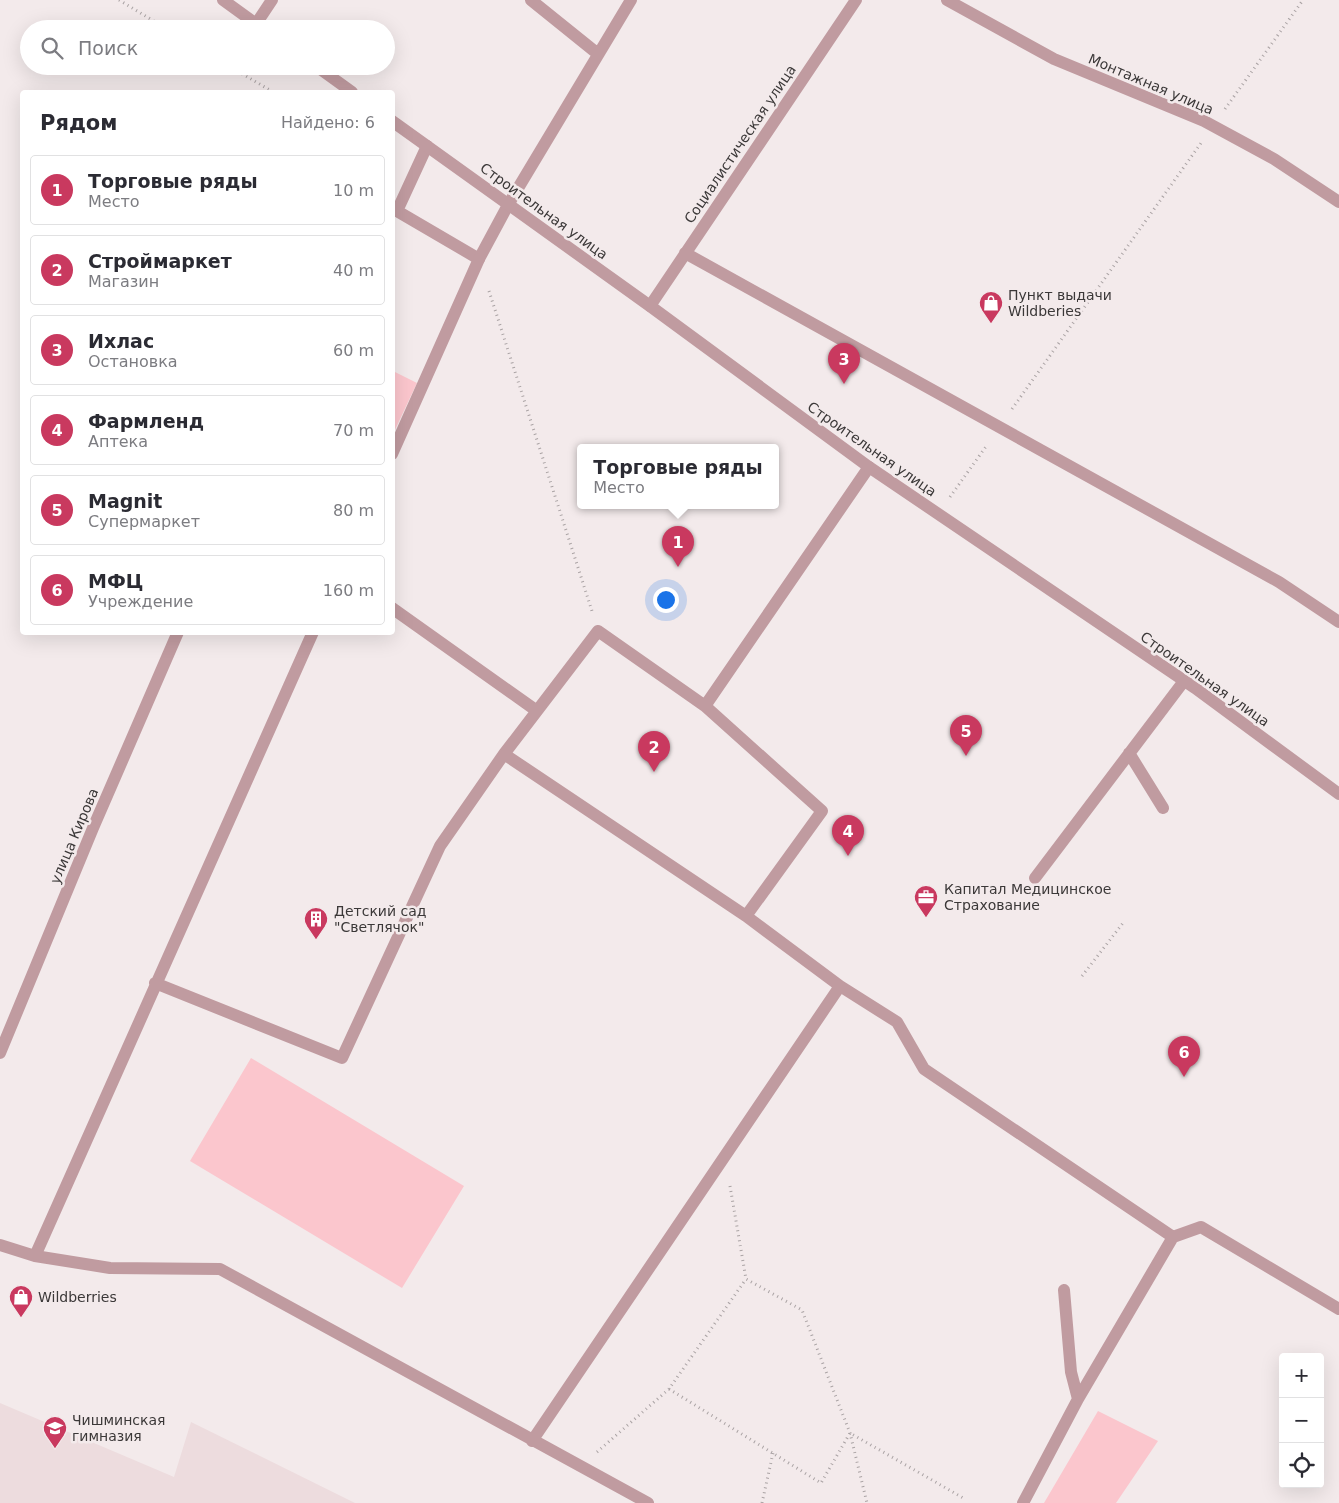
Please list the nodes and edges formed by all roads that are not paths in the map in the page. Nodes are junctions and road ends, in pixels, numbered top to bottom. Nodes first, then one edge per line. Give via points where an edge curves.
1 (223, 0) edge
2 (272, 0) edge
3 (531, 0) edge
4 (630, 0) edge
5 (856, 0) edge
6 (947, 0) edge
7 (251, 20) edge
8 (263, 20) edge
9 (598, 54) junction
10 (328, 75) edge
11 (349, 90) edge
12 (395, 125) edge
13 (427, 146) junction
14 (1339, 202) edge
15 (508, 205) junction
16 (685, 253) junction
17 (479, 259) junction
18 (650, 306) junction
19 (395, 447) edge
20 (869, 467) junction
21 (395, 610) edge
22 (1339, 622) edge
23 (177, 635) edge
24 (312, 635) edge
25 (1184, 681) junction
26 (705, 706) junction
27 (537, 711) junction
28 (1129, 753) junction
29 (504, 754) junction
30 (1339, 794) edge
31 (1163, 808) dead end
32 (1035, 878) dead end
33 (746, 916) junction
34 (155, 983) junction
35 (840, 986) junction
36 (0, 1053) edge
37 (1173, 1237) junction
38 (0, 1245) edge
39 (34, 1256) junction
40 (1064, 1290) dead end
41 (1339, 1309) edge
42 (1078, 1399) junction
43 (532, 1441) junction
44 (648, 1503) edge
45 (1023, 1503) edge

1 - 7 street
2 - 8 street
3 - 9 street
4 - 9 street
5 - 16 street, Социалистическая улица
6 - 14 street, Монтажная улица via 1054,59 1213,126 1274,159
9 - 15 street
10 - 11 street
12 - 13 street, Строительная улица
13 - 15 street, Строительная улица
13 - 17 street via 398,211
15 - 17 street
15 - 18 street, Строительная улица
16 - 18 street, Социалистическая улица
16 - 22 street via 1279,582
17 - 19 street
18 - 20 street, Строительная улица
20 - 25 street, Строительная улица
20 - 26 street
21 - 27 street
23 - 36 street, улица Кирова
24 - 34 street
25 - 28 street
25 - 30 street, Строительная улица
26 - 27 street via 598,631
26 - 33 street via 822,811
27 - 29 street
28 - 31 street
28 - 32 street
29 - 33 street
29 - 34 street via 440,846 342,1058
33 - 35 street
34 - 39 street
35 - 37 street via 897,1022 924,1069
35 - 43 street
37 - 41 street via 1201,1227
37 - 42 street
38 - 39 street
39 - 43 street via 110,1268 220,1270
40 - 42 street via 1071,1372
42 - 45 street
43 - 44 street

